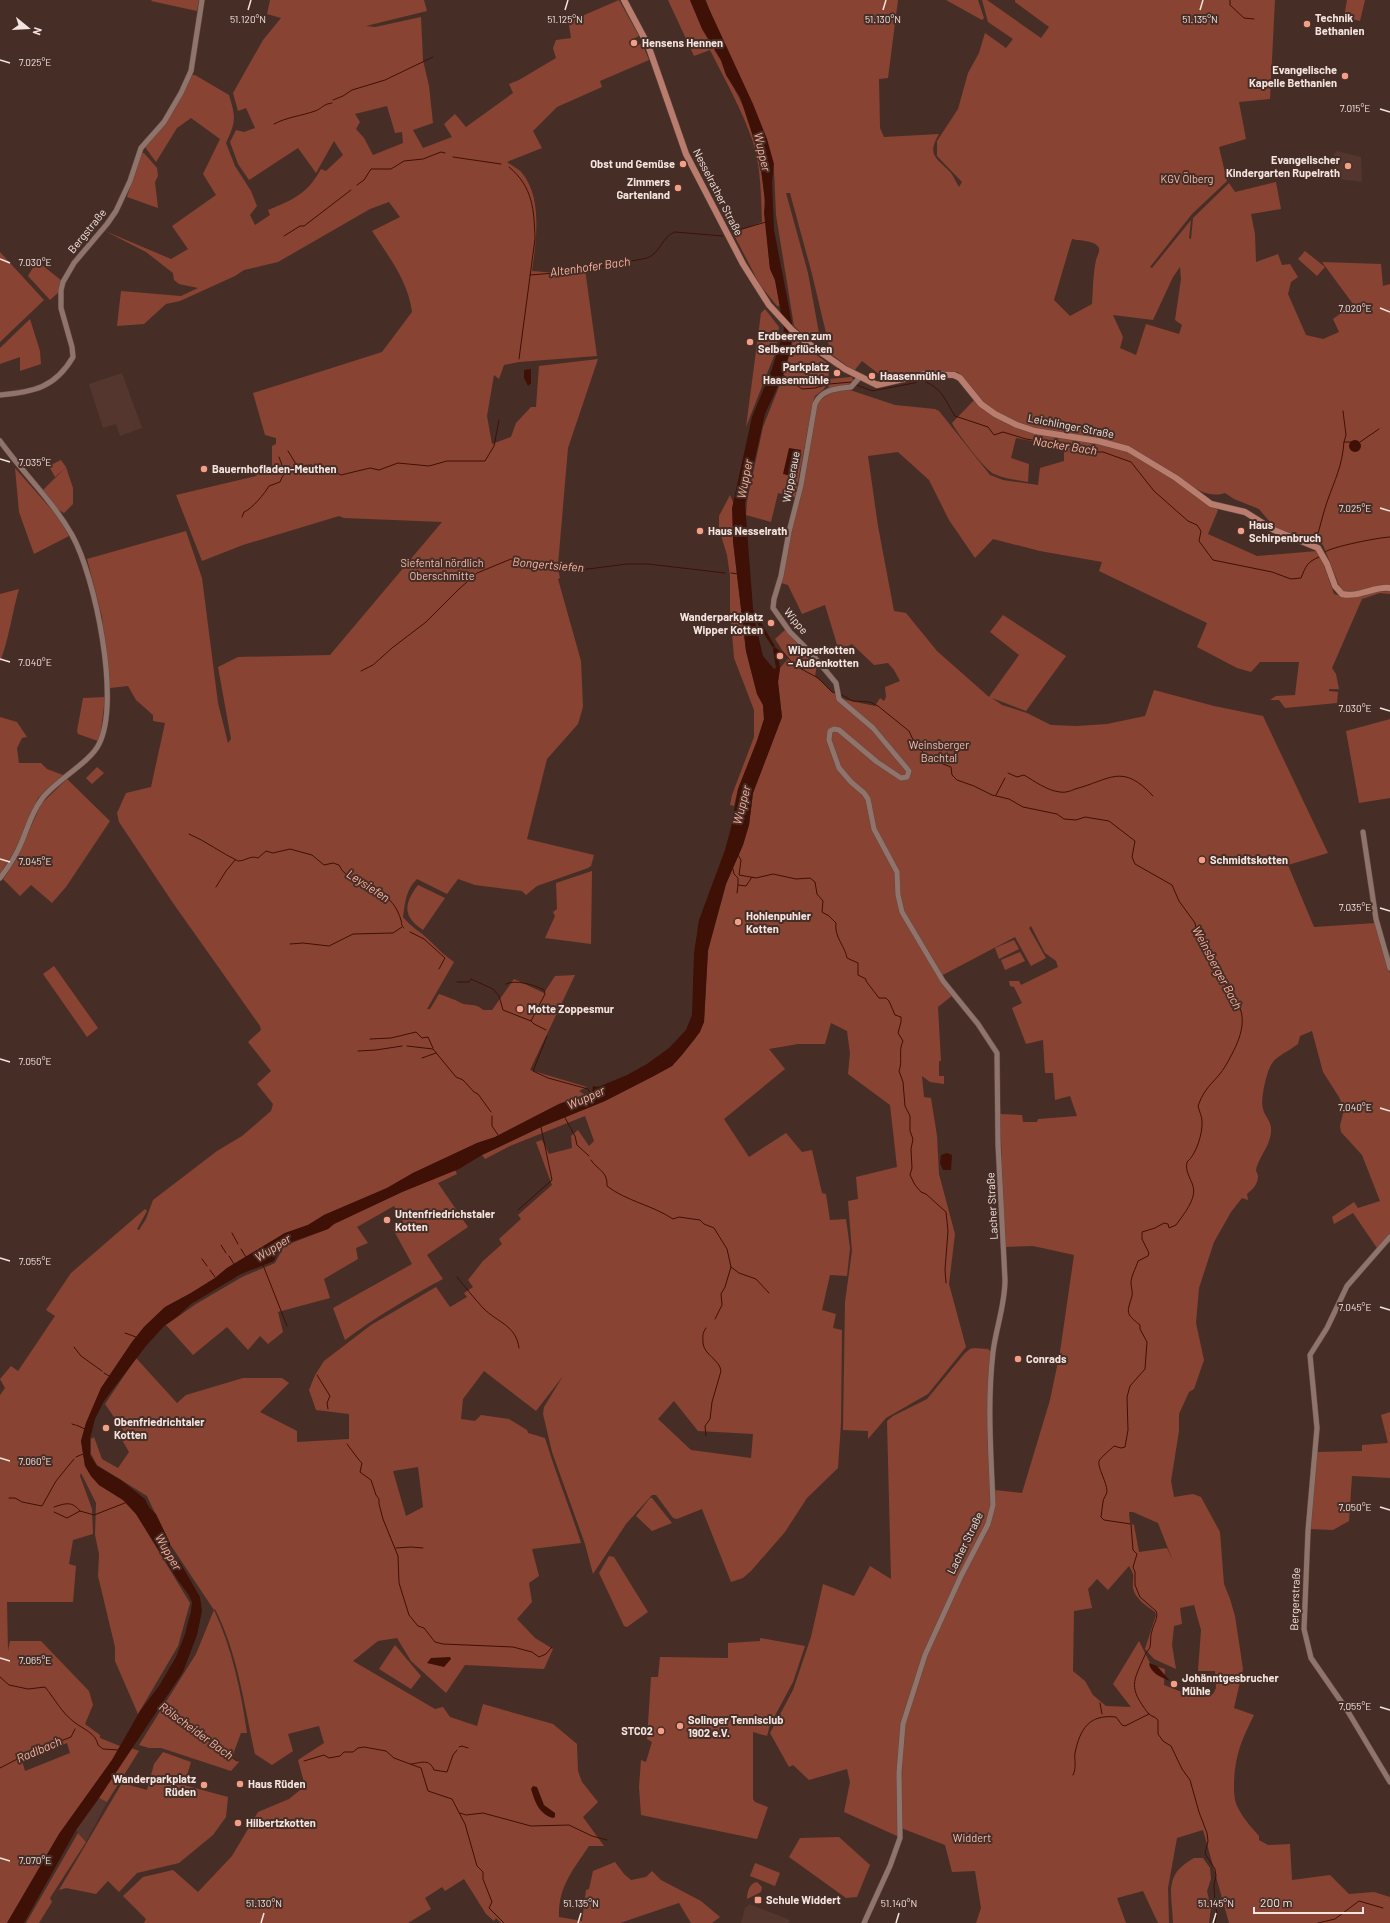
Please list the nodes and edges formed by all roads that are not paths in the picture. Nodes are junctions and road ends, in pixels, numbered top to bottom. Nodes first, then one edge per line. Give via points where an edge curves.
1 (202, 0) edge
2 (624, 0) edge
3 (817, 351) joint
4 (857, 382) junction
5 (0, 395) edge
6 (0, 441) edge
7 (1390, 588) edge
8 (773, 608) joint
9 (836, 683) joint
10 (1363, 832) dead end
11 (0, 878) edge
12 (1390, 968) edge
13 (1390, 1237) edge
14 (1390, 1782) edge
15 (864, 1923) edge

1 - 5 street, Bergstraße via 191,71 181,93 164,122 141,148 116,211 74,263 63,282 61,308 73,357 47,385 29,391
2 - 3 main road, Nesselrather Straße via 648,45 686,154 743,264 768,305
3 - 4 main road, Leichlinger Straße
4 - 7 main road, Leichlinger Straße via 879,385 926,374 954,375 960,378 981,404 1011,422 1035,431 1080,437 1128,449 1176,478 1211,504 1245,512 1274,530 1316,547 1327,564 1335,586 1342,594
4 - 8 street, Wipperaue via 827,392 815,404 801,485
6 - 11 street via 61,517 76,542 100,616 107,694 104,729 98,746 41,800 13,859
8 - 9 street, Wippe via 790,632
9 - 15 street, Lacher Straße via 839,698 873,728 909,771 908,777 901,778 877,762 839,730 830,731 829,740 838,766 866,796 874,829 896,869 902,912 943,981 978,1024 997,1054 998,1144 1005,1280 1005,1296 995,1339 990,1392 993,1505 991,1515 925,1655 905,1717 899,1773 900,1838
10 - 12 street via 1376,919
13 - 14 street, Bergerstraße via 1351,1281 1327,1328 1311,1352 1317,1432 1308,1531 1304,1629 1313,1662 1347,1710

